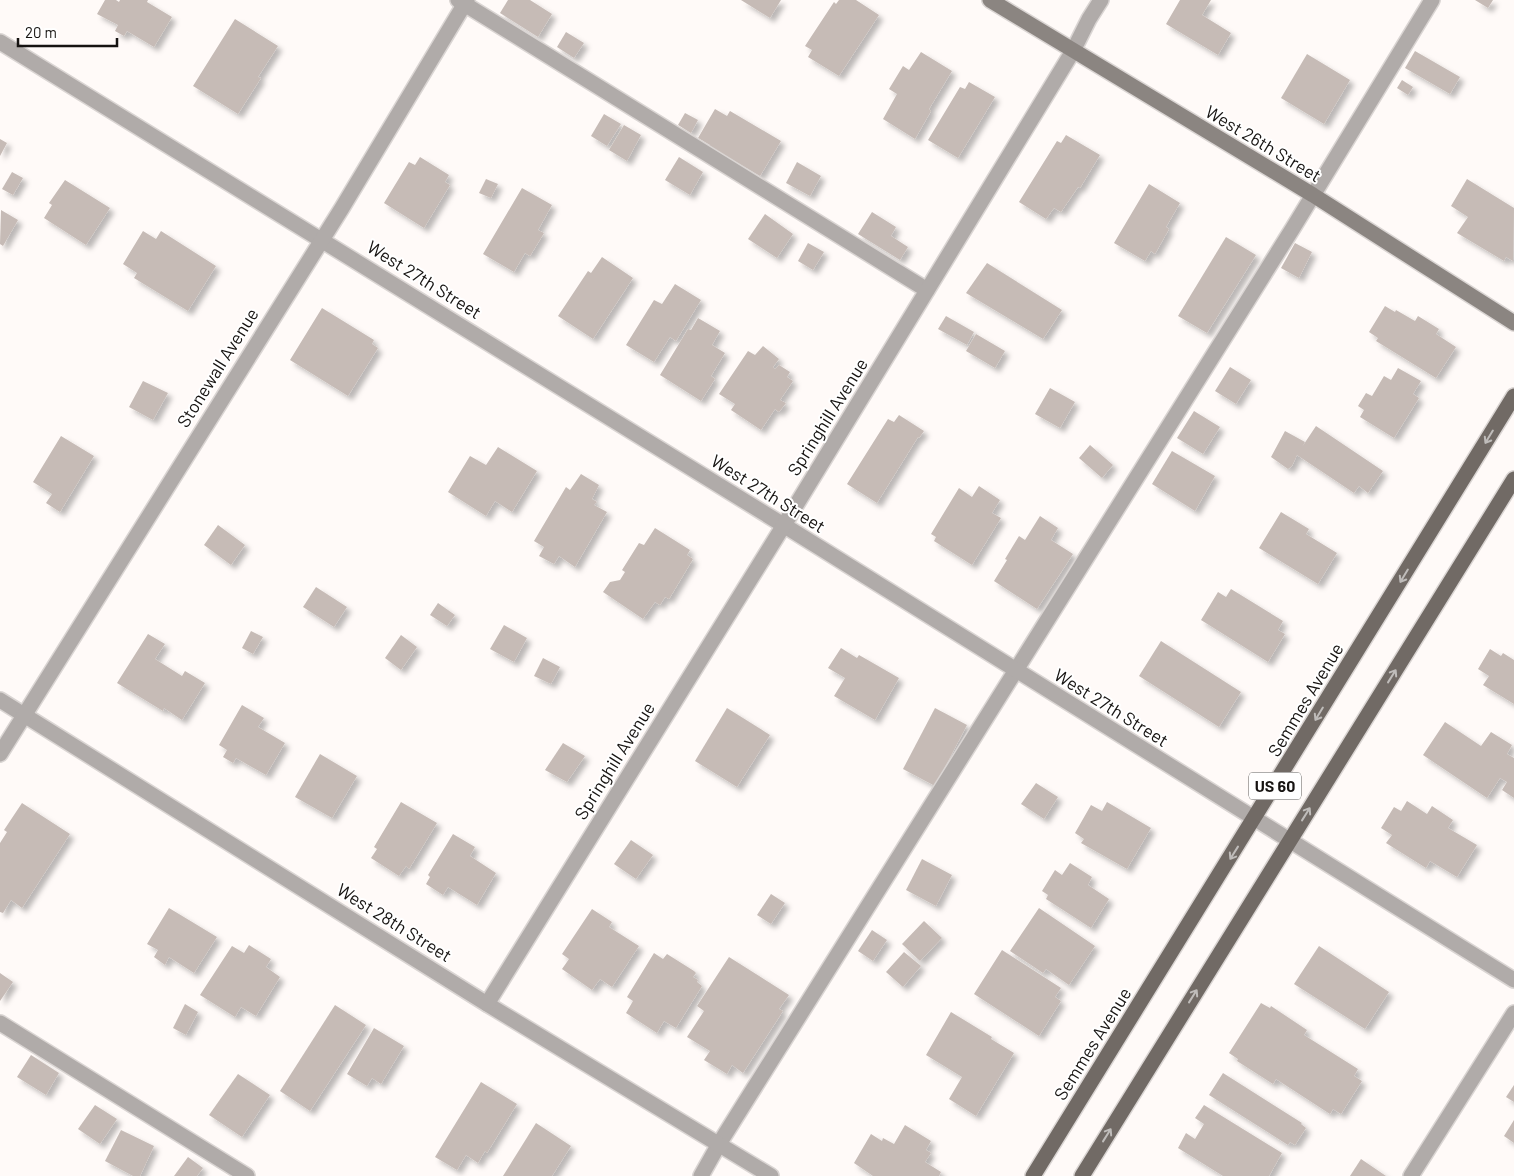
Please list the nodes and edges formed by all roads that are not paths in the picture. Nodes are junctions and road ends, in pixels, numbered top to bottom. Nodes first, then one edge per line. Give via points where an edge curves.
1 (990, 0) edge
2 (1101, 0) edge
3 (1432, 0) edge
4 (463, 1) edge
5 (0, 42) edge
6 (1073, 51) junction
7 (1313, 195) junction
8 (321, 238) junction
9 (928, 290) junction
10 (1514, 323) edge
11 (1514, 396) edge
12 (1514, 479) edge
13 (784, 525) junction
14 (1015, 670) junction
15 (0, 700) edge
16 (25, 715) junction
17 (0, 754) edge
18 (1254, 820) junction
19 (1289, 842) junction
20 (1514, 980) edge
21 (487, 1004) junction
22 (1514, 1013) edge
23 (0, 1023) edge
24 (718, 1144) junction
25 (247, 1176) edge
26 (701, 1176) edge
27 (771, 1176) edge
28 (1034, 1176) edge
29 (1082, 1176) edge
30 (1411, 1176) edge

1 - 6 street, West 26th Street
2 - 6 street, Springhill Avenue
3 - 7 street
4 - 8 street, Stonewall Avenue via 342,208
4 - 9 street
5 - 8 street, West 27th Street
6 - 7 street, West 26th Street
6 - 9 street, Springhill Avenue
7 - 10 street, West 26th Street
7 - 14 street
8 - 13 street, West 27th Street
8 - 16 street, Stonewall Avenue
9 - 13 street, Springhill Avenue
11 -> 18 main road, Semmes Avenue / US 60
19 -> 12 main road, US 60
13 - 14 street, West 27th Street
13 - 21 street, Springhill Avenue
14 - 18 street, West 27th Street
14 - 24 street
15 - 16 street, West 28th Street
16 - 17 street, Stonewall Avenue
16 - 21 street, West 28th Street
18 - 19 street, West 27th Street
18 -> 28 main road, Semmes Avenue / US 60
19 - 20 street, West 27th Street
29 -> 19 main road, US 60
21 - 24 street, West 28th Street
22 - 30 street
23 - 25 street
24 - 26 street
24 - 27 street, West 28th Street

